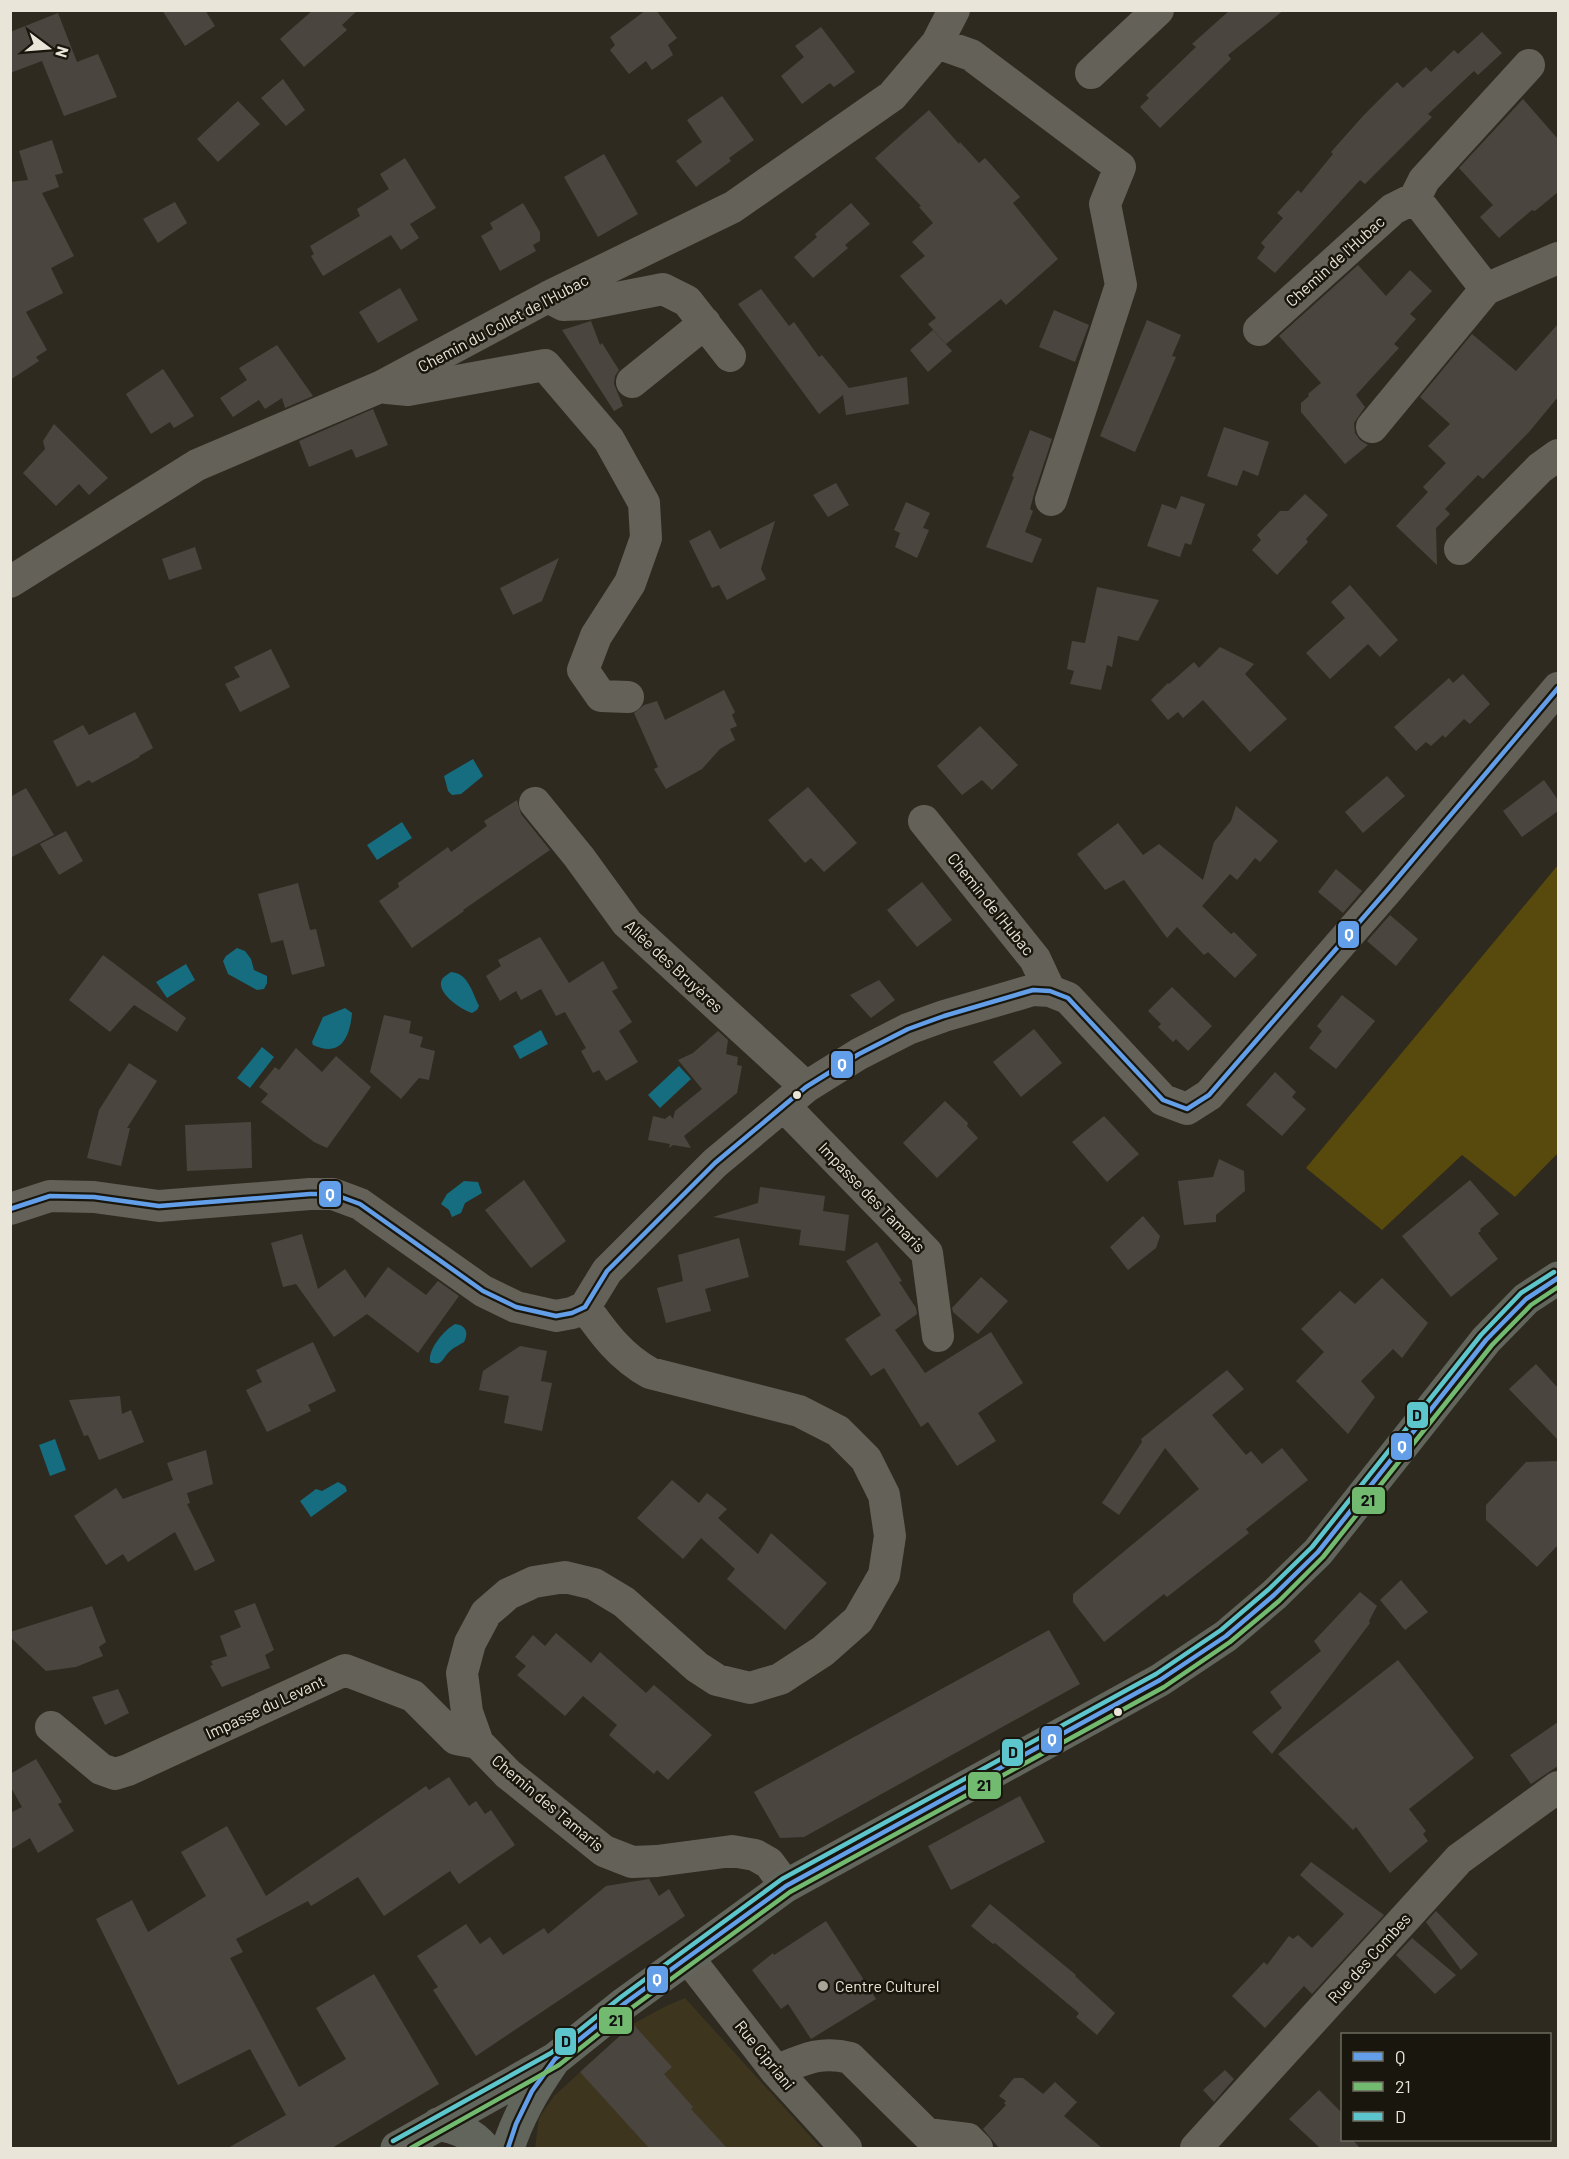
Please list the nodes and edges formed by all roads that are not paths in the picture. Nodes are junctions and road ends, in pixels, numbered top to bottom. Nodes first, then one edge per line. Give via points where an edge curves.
1 (954, 10) edge
2 (1158, 10) edge
3 (937, 43) junction
4 (1529, 65) dead end
5 (1091, 73) dead end
6 (1415, 198) junction
7 (1558, 258) edge
8 (1486, 289) junction
9 (548, 297) junction
10 (705, 323) junction
11 (1259, 330) dead end
12 (730, 356) dead end
13 (632, 382) dead end
14 (380, 387) junction
15 (1372, 427) dead end
16 (1558, 455) edge
17 (1051, 500) dead end
18 (1460, 549) dead end
19 (10, 582) edge
20 (1558, 688) edge
21 (628, 696) dead end
22 (535, 803) dead end
23 (924, 821) dead end
24 (1050, 991) junction
25 (795, 1096) junction
26 (10, 1209) edge
27 (1558, 1278) edge
28 (585, 1307) junction
29 (938, 1336) dead end
30 (51, 1727) dead end
31 (478, 1743) junction
32 (1558, 1787) edge
33 (786, 1886) junction
34 (689, 1959) junction
35 (555, 2059) junction
36 (776, 2071) junction
37 (438, 2124) junction
38 (930, 2141) edge
39 (398, 2148) edge
40 (484, 2148) edge
41 (508, 2148) edge
42 (846, 2148) edge
43 (977, 2148) edge
44 (1196, 2148) edge

1 - 3 street, Chemin du Collet de l'Hubac
2 - 5 street
3 - 9 street, Chemin du Collet de l'Hubac via 892,96 733,207
3 - 17 street via 971,55 1120,167 1105,204 1121,285
4 - 6 street via 1424,180
6 - 8 street
6 - 11 street, Chemin de l'Hubac via 1393,209
7 - 8 street
8 - 15 street
9 - 10 street via 563,305 586,304 663,289 687,302
9 - 14 street, Chemin du Collet de l'Hubac
10 - 12 street
10 - 13 street
14 - 19 street, Chemin du Collet de l'Hubac via 197,465
14 - 21 street via 408,390 545,364 609,440 644,503 646,538 630,583 596,636 583,670 601,696
16 - 18 street via 1540,468
20 - 24 street via 1209,1095 1187,1108 1163,1100 1068,998
22 - 25 street, Allée des Bruyères via 627,923
23 - 24 street, Chemin de l'Hubac via 1035,959
24 - 25 street via 1033,990 908,1029 859,1054
25 - 28 street via 715,1163 607,1271
25 - 29 street, Impasse des Tamaris via 927,1252
26 - 28 street via 50,1196 94,1197 159,1206 333,1194 360,1204 483,1292 516,1307 556,1316
27 - 33 main road via 1526,1299 1486,1340 1318,1552 1226,1635 1151,1685
28 - 31 street, Chemin des Tamaris via 631,1362 650,1373 799,1411 838,1431 866,1459 884,1495 890,1536 884,1575 858,1620 823,1651 780,1679 750,1688 717,1680 624,1602 594,1584 565,1577 534,1582 508,1594 486,1613 470,1643 462,1673 467,1712
30 - 31 street, Impasse du Levant via 101,1769 115,1774 345,1670 413,1696 456,1739
31 - 33 street, Chemin des Tamaris via 508,1774 604,1851 632,1862 732,1851 755,1855 770,1863
32 - 44 street, Rue des Combes via 1459,1859
33 - 34 main road
34 - 35 main road via 625,2003
34 - 36 street, Rue Cipriani
35 - 37 main road
35 - 41 main road via 532,2091
36 - 38 street via 806,2058 834,2054 850,2058
36 - 42 street, Rue Cipriani
37 - 39 main road
37 - 40 main road via 458,2128
38 - 43 street via 968,2139

